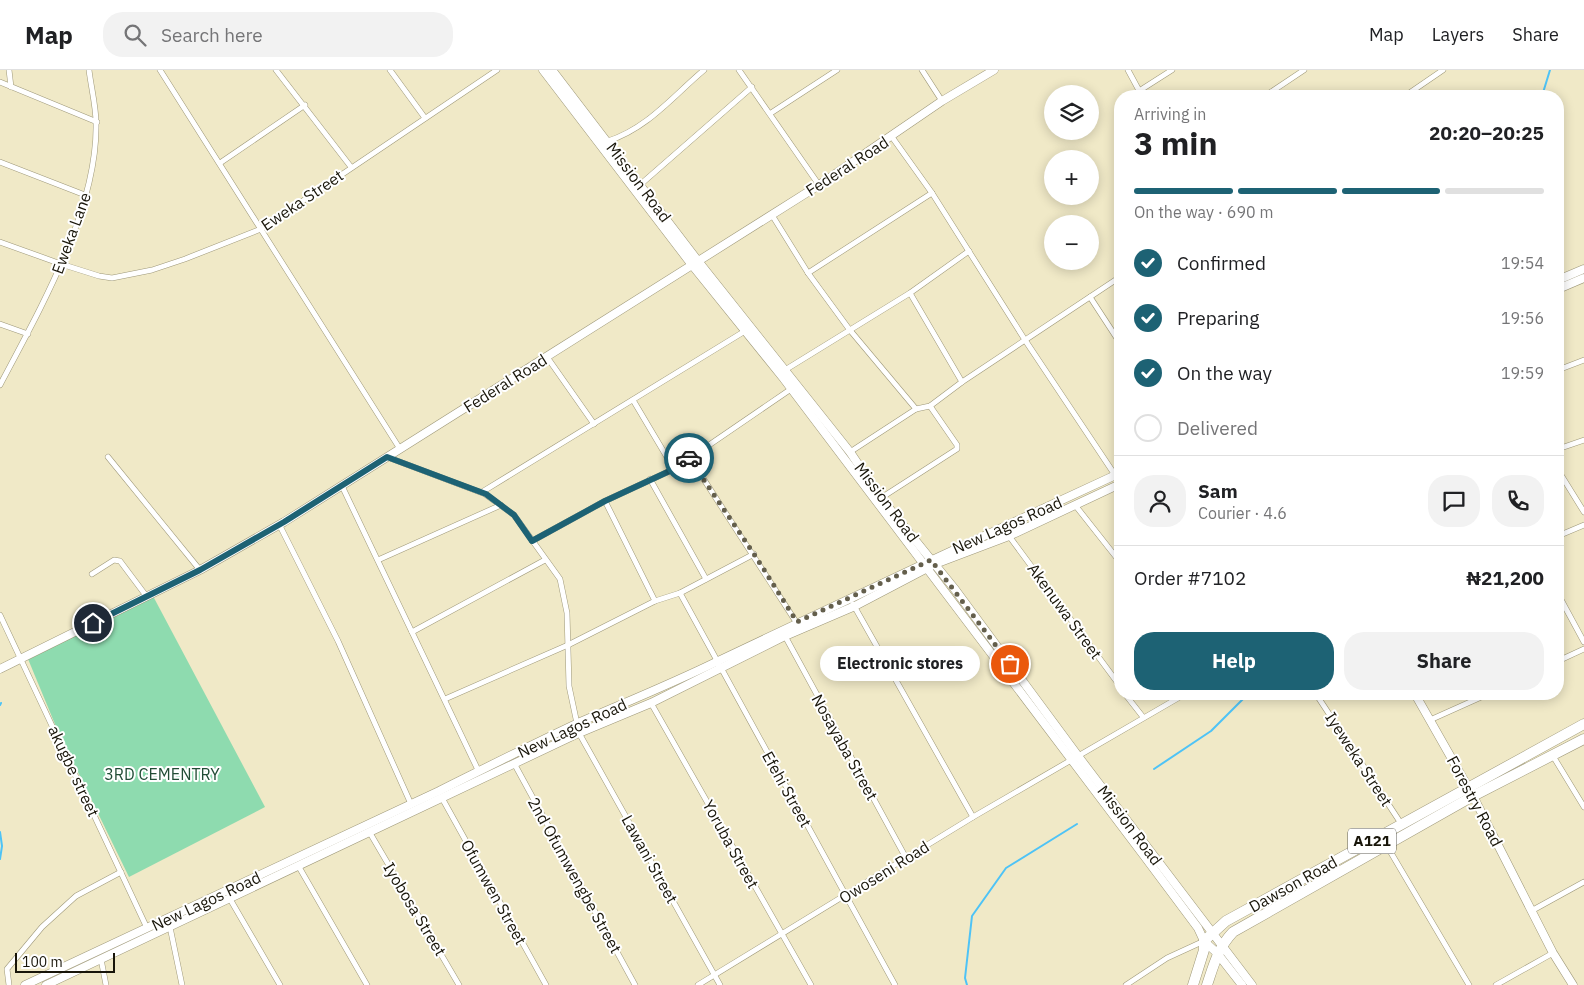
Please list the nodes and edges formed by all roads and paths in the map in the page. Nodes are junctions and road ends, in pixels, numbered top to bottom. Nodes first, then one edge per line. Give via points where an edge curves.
1 (9, 70) edge
2 (89, 70) edge
3 (160, 70) edge
4 (276, 70) edge
5 (390, 70) edge
6 (497, 70) edge
7 (543, 70) edge
8 (552, 70) edge
9 (704, 70) edge
10 (739, 70) edge
11 (825, 70) edge
12 (837, 70) edge
13 (922, 70) edge
14 (994, 70) edge
15 (1128, 70) edge
16 (1172, 70) edge
17 (1304, 70) edge
18 (1443, 70) edge
19 (829, 76) junction
20 (0, 82) edge
21 (11, 87) junction
22 (752, 87) junction
23 (1139, 90) edge
24 (1146, 90) edge
25 (1274, 90) edge
26 (1414, 90) edge
27 (942, 101) junction
28 (305, 105) junction
29 (771, 113) junction
30 (425, 118) junction
31 (96, 122) junction
32 (892, 137) junction
33 (608, 141) junction
34 (0, 162) edge
35 (220, 163) junction
36 (351, 167) junction
37 (641, 184) junction
38 (820, 185) junction
39 (932, 193) junction
40 (85, 195) junction
41 (772, 215) junction
42 (261, 229) junction
43 (0, 242) edge
44 (969, 251) junction
45 (695, 263) junction
46 (61, 264) junction
47 (1584, 269) edge
48 (808, 273) junction
49 (1564, 277) edge
50 (1584, 278) edge
51 (1114, 282) edge
52 (1564, 286) edge
53 (910, 292) junction
54 (1090, 297) junction
55 (0, 324) edge
56 (849, 329) junction
57 (745, 331) junction
58 (28, 334) junction
59 (1114, 334) edge
60 (1025, 340) junction
61 (546, 357) junction
62 (1584, 360) edge
63 (1564, 368) edge
64 (785, 370) junction
65 (962, 382) junction
66 (0, 386) edge
67 (791, 389) junction
68 (633, 400) junction
69 (930, 406) junction
70 (916, 408) junction
71 (594, 424) junction
72 (1584, 440) edge
73 (1564, 447) edge
74 (400, 449) junction
75 (850, 452) junction
76 (387, 457) junction
77 (108, 458) dead end
78 (690, 458) junction
79 (1114, 468) edge
80 (674, 469) junction
81 (1114, 476) edge
82 (650, 479) junction
83 (1564, 480) edge
84 (342, 486) junction
85 (1114, 487) edge
86 (482, 492) junction
87 (881, 498) junction
88 (605, 501) junction
89 (501, 505) junction
90 (1075, 505) junction
91 (1584, 512) edge
92 (280, 524) junction
93 (1584, 525) edge
94 (1564, 533) edge
95 (1009, 536) junction
96 (532, 541) junction
97 (754, 554) junction
98 (1114, 554) edge
99 (378, 560) junction
100 (545, 560) junction
101 (929, 564) junction
102 (200, 570) junction
103 (92, 574) dead end
104 (706, 579) junction
105 (680, 593) junction
106 (147, 597) junction
107 (849, 598) junction
108 (655, 601) junction
109 (1564, 605) edge
110 (854, 606) junction
111 (0, 615) edge
112 (799, 626) junction
113 (412, 632) junction
114 (785, 636) junction
115 (1584, 642) edge
116 (568, 645) junction
117 (1584, 649) edge
118 (1564, 658) edge
119 (22, 659) junction
120 (718, 665) junction
121 (0, 668) edge
122 (1114, 678) edge
123 (445, 699) junction
124 (1130, 700) edge
125 (1174, 700) edge
126 (1320, 700) edge
127 (1418, 700) edge
128 (1475, 700) edge
129 (651, 702) junction
130 (1143, 717) junction
131 (1430, 720) junction
132 (577, 724) junction
133 (1584, 724) edge
134 (579, 734) junction
135 (1584, 739) edge
136 (1552, 756) junction
137 (1075, 758) junction
138 (515, 765) junction
139 (478, 770) junction
140 (1470, 792) junction
141 (442, 798) junction
142 (411, 804) junction
143 (1584, 807) edge
144 (973, 817) junction
145 (1402, 825) junction
146 (370, 834) junction
147 (1387, 846) junction
148 (906, 858) junction
149 (299, 867) junction
150 (121, 872) junction
151 (1584, 882) edge
152 (846, 895) junction
153 (230, 899) junction
154 (1532, 910) junction
155 (170, 927) junction
156 (147, 928) junction
157 (1212, 933) junction
158 (782, 934) junction
159 (1204, 941) junction
160 (1219, 949) junction
161 (1553, 953) junction
162 (101, 959) junction
163 (715, 975) junction
164 (8, 985) edge
165 (25, 985) edge
166 (46, 985) edge
167 (106, 985) edge
168 (182, 985) edge
169 (280, 985) edge
170 (366, 985) edge
171 (460, 985) edge
172 (546, 985) edge
173 (635, 985) edge
174 (698, 985) edge
175 (720, 985) edge
176 (811, 985) edge
177 (895, 985) edge
178 (1126, 985) edge
179 (1193, 985) edge
180 (1207, 985) edge
181 (1242, 985) edge
182 (1252, 985) edge
183 (1469, 985) edge
184 (1496, 985) edge
185 (1573, 985) edge

1 - 21 street
2 - 31 street, Eweka Lane
3 - 35 street
4 - 28 street
5 - 30 street
6 - 30 street, Eweka Street
7 - 45 street, Mission Road
8 - 33 street, Mission Road
9 - 33 street via 648,121 624,136
10 - 22 street
11 - 19 street
12 - 19 street
13 - 27 street
14 - 27 street, Federal Road
15 - 23 street
16 - 24 street
17 - 25 street
18 - 26 street
19 - 29 street
20 - 21 street
21 - 31 street
22 - 29 street
22 - 37 street
27 - 32 street, Federal Road
28 - 35 street
28 - 36 street
29 - 38 street
30 - 36 street, Eweka Street
31 - 40 street, Eweka Lane via 95,156
32 - 38 street, Federal Road
32 - 39 street
33 - 37 street, Mission Road
34 - 40 street
35 - 42 street
36 - 42 street, Eweka Street
37 - 45 street, Mission Road
38 - 41 street, Federal Road
39 - 44 street
39 - 48 street
40 - 46 street, Eweka Lane
41 - 45 street, Federal Road
41 - 48 street
42 - 46 street, Eweka Street via 185,260 126,277 99,276
42 - 74 street
43 - 46 street, Eweka Street
44 - 53 street
44 - 60 street
45 - 57 street, Mission Road
45 - 61 street, Federal Road
45 - 64 street, Mission Road
46 - 58 street, Eweka Lane
47 - 49 street
48 - 56 street
50 - 52 street
51 - 54 street
53 - 56 street
53 - 65 street
54 - 59 street
54 - 60 street
55 - 58 street
56 - 64 street
56 - 70 street
57 - 67 street, Mission Road
57 - 68 street
58 - 66 street, Eweka Lane
60 - 65 street
60 - 79 street
61 - 71 street
61 - 74 street, Federal Road
62 - 63 street
64 - 75 street, Mission Road
65 - 69 street
67 - 78 street
67 - 101 street, Mission Road
68 - 71 street
68 - 80 street
69 - 70 street
69 - 87 street via 957,449
70 - 75 street
71 - 86 street
72 - 73 street
74 - 76 street, Federal Road
75 - 87 street, Mission Road
76 - 84 street, Federal Road
76 - 86 street, Lawani Street
77 - 102 street
78 - 80 street
78 - 97 street
80 - 82 street
81 - 101 street, New Lagos Road
82 - 88 street
82 - 104 street
83 - 91 street
84 - 92 street, Federal Road
84 - 99 street
85 - 90 street, New Lagos Road
86 - 89 street, Lawani Street
87 - 101 street, Mission Road
88 - 96 street
88 - 108 street
89 - 96 street, Lawani Street via 514,515
89 - 99 street
90 - 95 street, New Lagos Road
90 - 98 street
92 - 102 street, Federal Road
92 - 142 street via 338,641
93 - 94 street
95 - 101 street, New Lagos Road
95 - 122 street, Akenuwa Street
96 - 100 street, Lawani Street
97 - 104 street
97 - 112 street
99 - 113 street
100 - 113 street
100 - 116 street, Lawani Street via 560,579 567,612
101 - 107 street, New Lagos Road
101 - 110 street, New Lagos Road
101 - 137 street, Mission Road
102 - 106 street, Federal Road
103 - 106 street via 114,560 120,561
104 - 105 street
105 - 108 street
105 - 120 street, Efehi Street
106 - 119 street, Federal Road
107 - 110 street
107 - 112 street, New Lagos Road
108 - 116 street
109 - 115 street
110 - 112 street, New Lagos Road
110 - 144 street
111 - 119 street, akugbe street
112 - 114 street, New Lagos Road
112 - 120 street, New Lagos Road
113 - 123 street
114 - 120 street, New Lagos Road
114 - 148 street, Nosayaba Street
116 - 123 street
116 - 132 street, Lawani Street via 569,686
117 - 118 street
119 - 121 street, Federal Road
119 - 150 street, akugbe street
120 - 129 street, New Lagos Road
120 - 132 street, New Lagos Road
120 - 152 street, Efehi Street
123 - 139 street
124 - 130 street
125 - 130 street, Owoseni Road
126 - 145 street, Iyeweka Street
127 - 131 street, Forestry Road
128 - 131 street
129 - 134 street, New Lagos Road
129 - 158 street, Yoruba Street
130 - 137 street, Owoseni Road
131 - 140 street, Forestry Road
132 - 134 street, Lawani Street
132 - 139 street, New Lagos Road
133 - 140 highway, Dawson Road / A121
134 - 138 street, New Lagos Road
134 - 163 street, Lawani Street
135 - 136 highway, Dawson Road / A121
136 - 140 highway, Dawson Road / A121
136 - 143 street
137 - 144 street, Owoseni Road
137 - 157 street, Mission Road
137 - 159 street, Mission Road via 1198,928
138 - 141 street, New Lagos Road
138 - 173 street, 2nd Ofumwengbe Street
139 - 142 street, New Lagos Road
140 - 145 highway, Dawson Road / A121
140 - 147 highway, Dawson Road / A121
140 - 154 street, Forestry Road
141 - 146 street, New Lagos Road
141 - 172 street, Ofumwen Street
142 - 156 street, New Lagos Road
144 - 148 street, Owoseni Road
145 - 157 highway, Dawson Road / A121 via 1228,920
146 - 149 street, New Lagos Road
146 - 171 street, Iyobosa Street
147 - 160 highway, Dawson Road / A121 via 1265,912 1233,932
147 - 183 street
148 - 152 street, Owoseni Road
149 - 153 street, New Lagos Road
149 - 170 street
150 - 156 street, akugbe street
150 - 164 street via 76,896 42,927 7,968
151 - 154 street
152 - 158 street, Owoseni Road
152 - 177 street, Efehi Street
153 - 155 street, New Lagos Road
153 - 169 street
154 - 161 street, Forestry Road
155 - 162 street, New Lagos Road
155 - 168 street
156 - 165 street, New Lagos Road
157 - 159 highway, Dawson Road / A121
157 - 160 street, Mission Road
158 - 163 street, Owoseni Road
158 - 176 street, Yoruba Street
159 - 160 street, Mission Road
159 - 178 street via 1167,958
159 - 179 highway
160 - 180 highway
160 - 181 street, Mission Road
160 - 182 street, Mission Road
161 - 184 street
161 - 185 street, Forestry Road
162 - 166 street, New Lagos Road
162 - 167 street
163 - 174 street, Owoseni Road
163 - 175 street, Lawani Street

